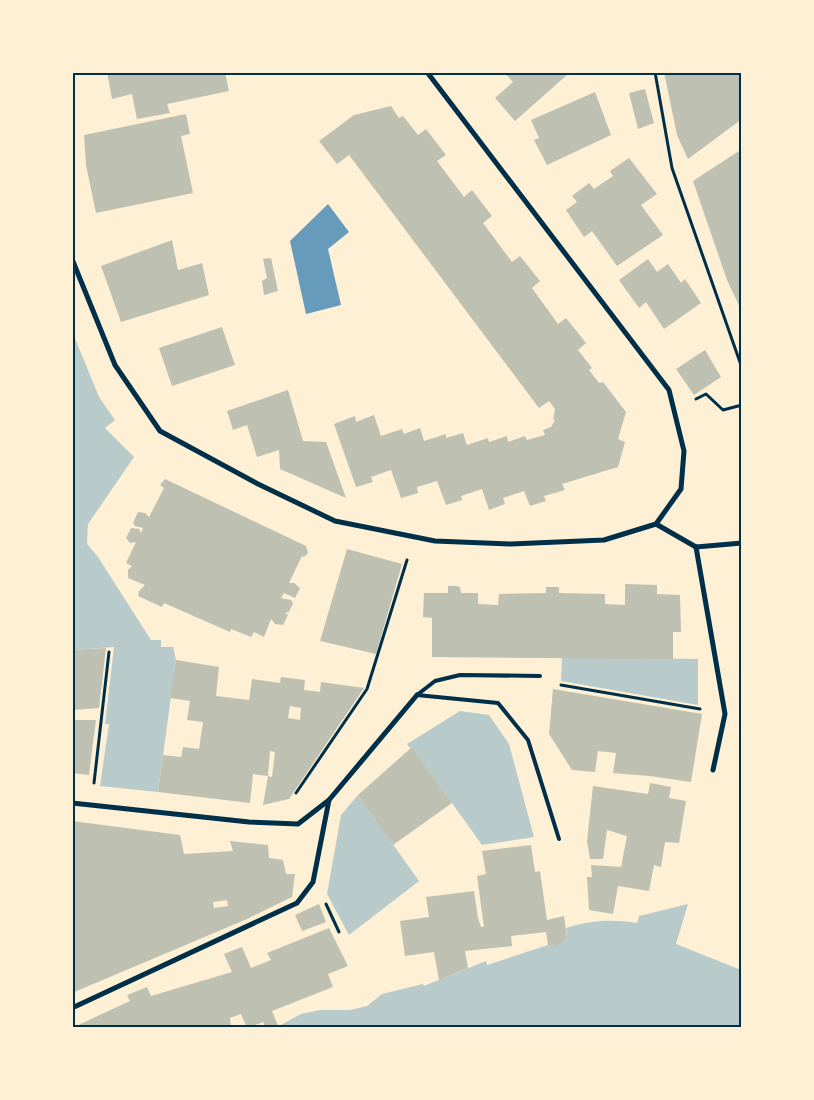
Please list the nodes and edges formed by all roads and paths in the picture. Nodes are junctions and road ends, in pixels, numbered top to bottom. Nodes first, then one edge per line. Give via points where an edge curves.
1 (427, 72) edge
2 (655, 72) edge
3 (72, 259) edge
4 (742, 368) edge
5 (710, 398) dead end
6 (742, 405) edge
7 (742, 436) edge
8 (742, 454) edge
9 (656, 524) junction
10 (742, 543) edge
11 (696, 547) junction
12 (406, 563) dead end
13 (109, 652) dead end
14 (540, 676) dead end
15 (552, 683) dead end
16 (418, 696) junction
17 (698, 709) dead end
18 (714, 770) dead end
19 (94, 786) dead end
20 (329, 800) junction
21 (291, 801) dead end
22 (72, 803) edge
23 (559, 838) dead end
24 (322, 897) dead end
25 (339, 932) dead end
26 (72, 1008) edge

1 - 9 street via 669,390 684,451 681,489
2 - 4 path via 672,168
3 - 9 street via 115,365 160,432 335,521 435,541 511,544 604,540
5 - 6 path via 723,410
7 - 8 street
9 - 11 street
10 - 11 street
11 - 18 street via 725,714
12 - 21 path via 367,689
13 - 19 path
14 - 16 lane via 460,675 435,681
15 - 17 path
16 - 20 street
16 - 23 lane via 498,703 528,740
20 - 22 street via 298,824 249,822
20 - 26 street via 313,882 297,904
24 - 25 path

